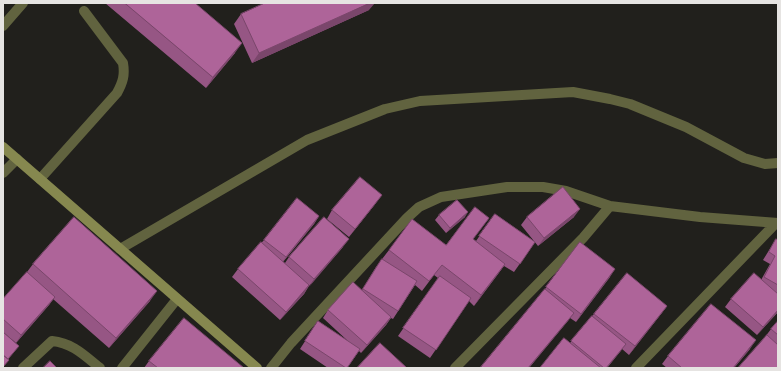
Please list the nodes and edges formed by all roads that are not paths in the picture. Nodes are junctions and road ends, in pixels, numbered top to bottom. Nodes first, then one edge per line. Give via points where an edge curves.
1 (23, 3) edge
2 (84, 11) dead end
3 (3, 26) edge
4 (3, 147) edge
5 (17, 159) junction
6 (778, 163) edge
7 (3, 173) edge
8 (40, 179) junction
9 (610, 206) junction
10 (777, 223) edge
11 (120, 249) junction
12 (177, 300) junction
13 (23, 368) edge
14 (100, 368) edge
15 (122, 368) edge
16 (257, 368) edge
17 (270, 368) edge
18 (455, 368) edge
19 (636, 368) edge

1 - 3 street
2 - 8 street via 123,63 125,73 117,92
4 - 5 street
5 - 7 street
5 - 8 street
6 - 11 street via 765,164 744,158 686,127 610,98 573,92 420,100 385,109 308,140
8 - 11 street
9 - 10 street via 700,218
9 - 17 street via 566,191 543,187 507,187 456,194 430,201 407,218
9 - 18 street via 583,238
10 - 19 street
11 - 12 street
12 - 15 street
12 - 16 street
13 - 14 street via 52,341 75,347

